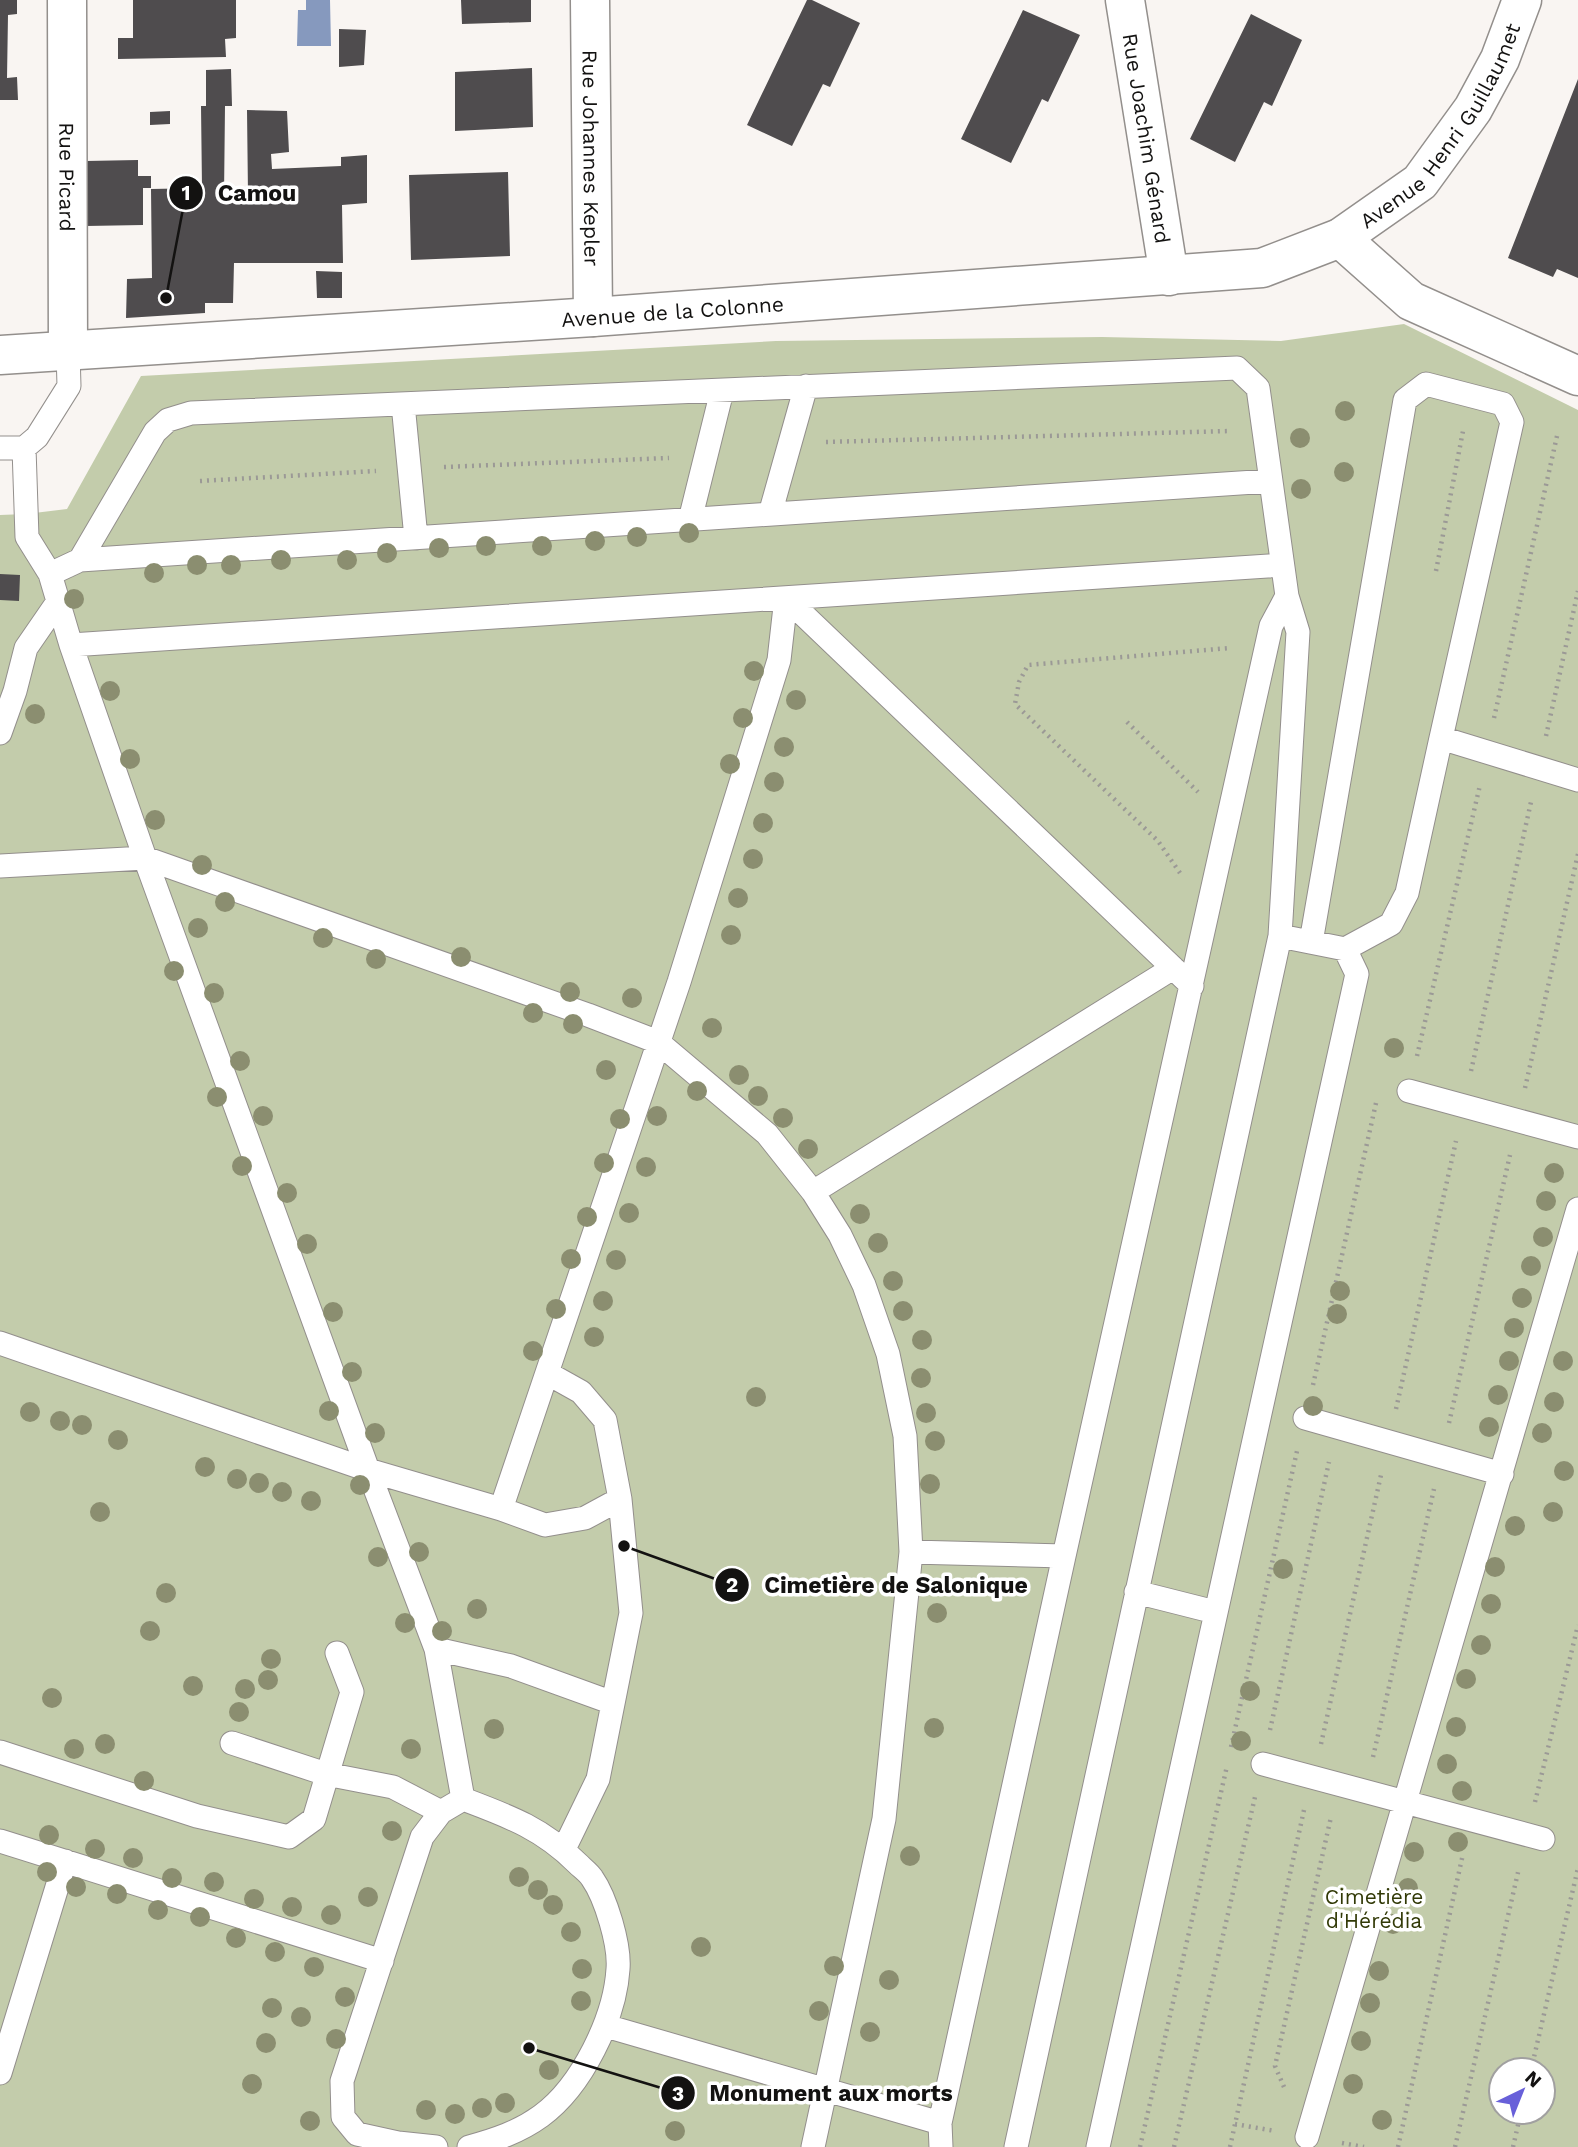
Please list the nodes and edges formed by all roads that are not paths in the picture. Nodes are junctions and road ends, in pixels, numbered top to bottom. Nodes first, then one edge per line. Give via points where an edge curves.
1 (67, 0) edge
2 (590, 0) edge
3 (1125, 0) edge
4 (1522, 0) edge
5 (1340, 237) junction
6 (1169, 276) junction
7 (593, 317) junction
8 (68, 352) junction
9 (0, 355) edge
10 (1578, 376) edge
11 (807, 386) junction
12 (722, 391) junction
13 (403, 404) junction
14 (24, 448) junction
15 (0, 449) edge
16 (1270, 481) junction
17 (770, 514) junction
18 (690, 520) junction
19 (416, 538) junction
20 (80, 560) junction
21 (1282, 565) junction
22 (50, 574) junction
23 (1287, 596) junction
24 (786, 598) junction
25 (57, 603) junction
26 (71, 645) junction
27 (0, 733) edge
28 (1441, 738) junction
29 (1578, 780) edge
30 (145, 858) junction
31 (0, 866) edge
32 (1280, 936) junction
33 (1311, 942) junction
34 (1345, 949) junction
35 (1173, 968) junction
36 (1192, 986) junction
37 (658, 1042) junction
38 (1409, 1091) road end
39 (1578, 1137) edge
40 (813, 1192) junction
41 (1578, 1209) edge
42 (0, 1343) edge
43 (547, 1373) junction
44 (1305, 1419) road end
45 (368, 1471) junction
46 (1502, 1474) junction
47 (620, 1499) junction
48 (501, 1509) junction
49 (911, 1552) junction
50 (1064, 1556) junction
51 (1136, 1592) junction
52 (1215, 1612) junction
53 (436, 1649) junction
54 (337, 1653) dead end
55 (613, 1703) junction
56 (232, 1743) dead end
57 (0, 1752) edge
58 (1263, 1764) road end
59 (326, 1774) junction
60 (463, 1799) junction
61 (1406, 1801) junction
62 (440, 1812) junction
63 (1535, 1837) road end
64 (0, 1841) edge
65 (564, 1849) junction
66 (65, 1861) junction
67 (382, 1961) junction
68 (606, 2026) junction
69 (0, 2073) edge
70 (826, 2090) junction
71 (940, 2123) junction
72 (1307, 2137) road end
73 (350, 2140) edge
74 (503, 2143) edge
75 (436, 2147) edge
76 (469, 2147) edge
77 (813, 2147) edge
78 (941, 2147) edge
79 (1016, 2147) edge
80 (1098, 2147) edge

1 - 8 street, Rue Picard
2 - 7 street, Rue Johannes Kepler
3 - 6 street, Rue Joachim Génard
4 - 5 street, Avenue Henri Guillaumet via 1500,59 1473,109 1420,182
5 - 6 street, Avenue de la Colonne via 1262,268
5 - 10 street via 1411,301
6 - 7 street, Avenue de la Colonne
7 - 8 street, Avenue de la Colonne
8 - 9 street, Avenue de la Colonne
8 - 14 lane via 69,386 37,437
11 - 12 lane
11 - 16 lane via 1237,368 1258,388
11 - 17 lane
12 - 13 lane
12 - 18 lane
13 - 19 lane
13 - 20 lane via 191,413 168,420 155,432
14 - 15 lane
14 - 22 lane via 27,537
16 - 17 lane
16 - 21 lane
17 - 18 lane
18 - 19 lane
19 - 20 lane
20 - 22 lane
21 - 23 lane
21 - 24 lane
22 - 25 lane
23 - 32 lane via 1298,632
23 - 36 lane via 1271,626
24 - 26 lane
24 - 35 lane
24 - 37 lane via 779,660
25 - 26 lane
25 - 27 lane via 26,648
26 - 30 lane
28 - 29 lane
28 - 33 lane via 1512,422 1503,404 1426,384 1405,400
28 - 34 lane via 1407,894 1391,925
30 - 31 lane
30 - 37 lane
30 - 45 lane
32 - 33 lane
32 - 51 lane
33 - 34 lane
34 - 52 lane via 1357,974
35 - 36 lane
35 - 40 lane
36 - 50 lane
37 - 40 lane via 767,1135
37 - 43 lane
38 - 39 lane
40 - 49 lane via 864,1285 888,1354 905,1436
41 - 46 lane
42 - 45 lane
43 - 47 lane via 581,1392 605,1420
43 - 48 lane
44 - 46 lane
45 - 48 lane
45 - 53 lane
46 - 61 lane
47 - 48 lane via 585,1518 545,1525
47 - 55 lane via 631,1614
49 - 50 lane
49 - 70 lane via 884,1819
50 - 71 lane
51 - 52 lane
51 - 79 lane
52 - 80 lane
53 - 55 lane via 511,1666
53 - 60 lane
54 - 59 lane via 352,1692
55 - 65 lane via 598,1779
56 - 59 lane
57 - 59 lane via 197,1816 289,1837 314,1819
58 - 61 lane
59 - 62 lane via 393,1787
60 - 62 lane
60 - 65 lane via 524,1823
61 - 63 lane
61 - 72 lane
62 - 67 lane via 422,1837
64 - 66 lane
65 - 68 lane via 592,1878 611,1919 619,1966
66 - 67 lane
66 - 69 lane
67 - 73 lane via 342,2081 343,2117
68 - 70 lane
68 - 74 lane via 571,2086 542,2115
70 - 71 lane
70 - 77 lane
71 - 78 lane
73 - 75 lane
74 - 76 lane

